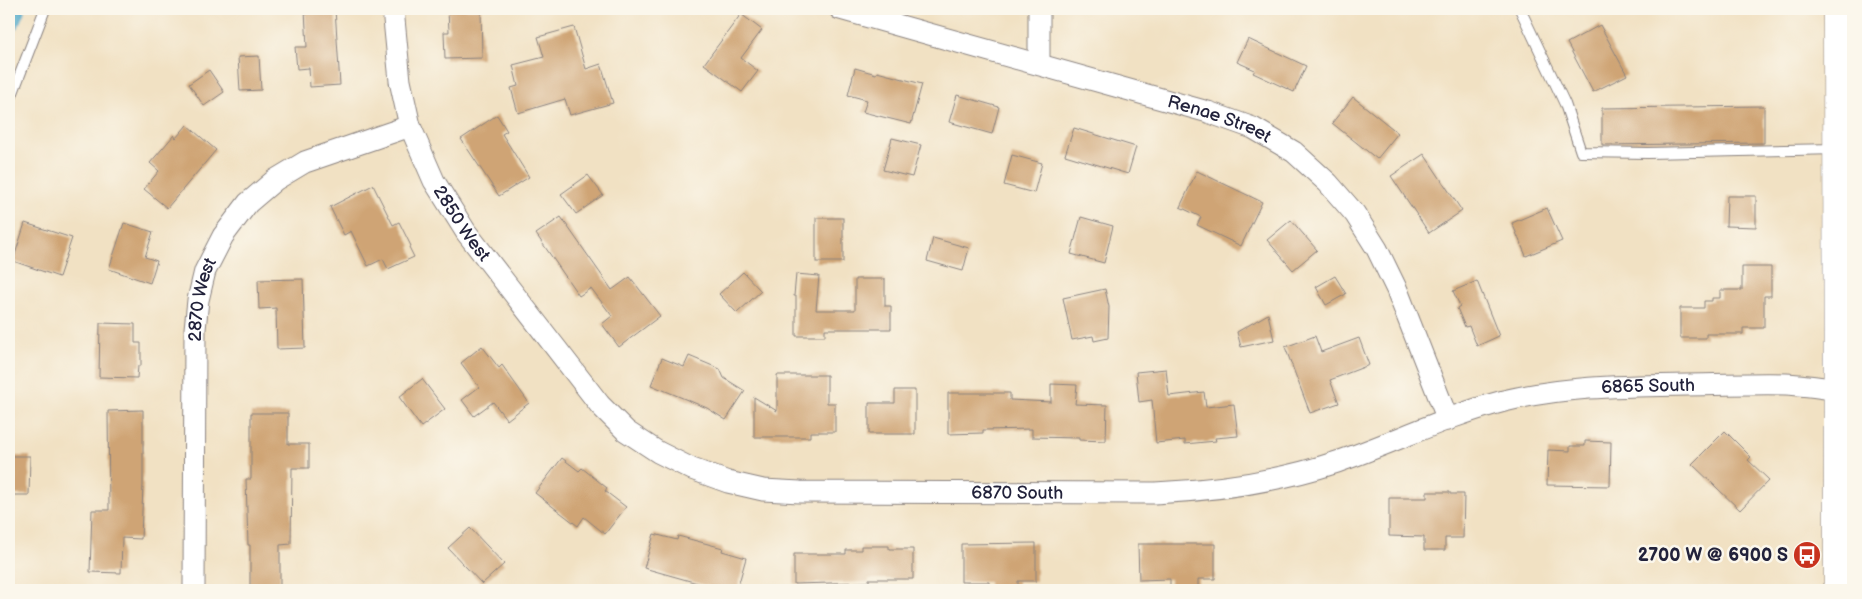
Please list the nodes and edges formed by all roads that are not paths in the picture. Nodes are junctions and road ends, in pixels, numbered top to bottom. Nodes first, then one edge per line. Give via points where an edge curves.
1 (45, 9) edge
2 (393, 9) edge
3 (840, 9) edge
4 (1039, 9) edge
5 (1520, 9) edge
6 (1837, 9) edge
7 (1039, 64) junction
8 (9, 103) edge
9 (410, 126) junction
10 (1837, 149) junction
11 (1846, 391) edge
12 (600, 404) joint
13 (1448, 420) junction
14 (194, 590) edge
15 (1838, 590) edge

1 - 8 lane
2 - 9 street, 2850 West via 400,81
3 - 7 street, Renae Street
4 - 7 street
5 - 10 lane via 1565,104 1581,152 1648,154
6 - 10 main road
7 - 13 street, Renae Street via 1208,112 1253,128 1294,152 1355,214 1377,249 1397,290
9 - 12 street, 2850 West via 434,181 466,232
9 - 14 street, 2870 West via 305,162 274,180 248,203 223,236 205,271 195,329
10 - 11 main road
11 - 13 street, 6865 South via 1786,384 1589,388 1543,392
11 - 15 main road
12 - 13 street, 6870 South via 626,431 692,469 763,490 800,492 1155,493 1206,490 1263,482 1338,462

